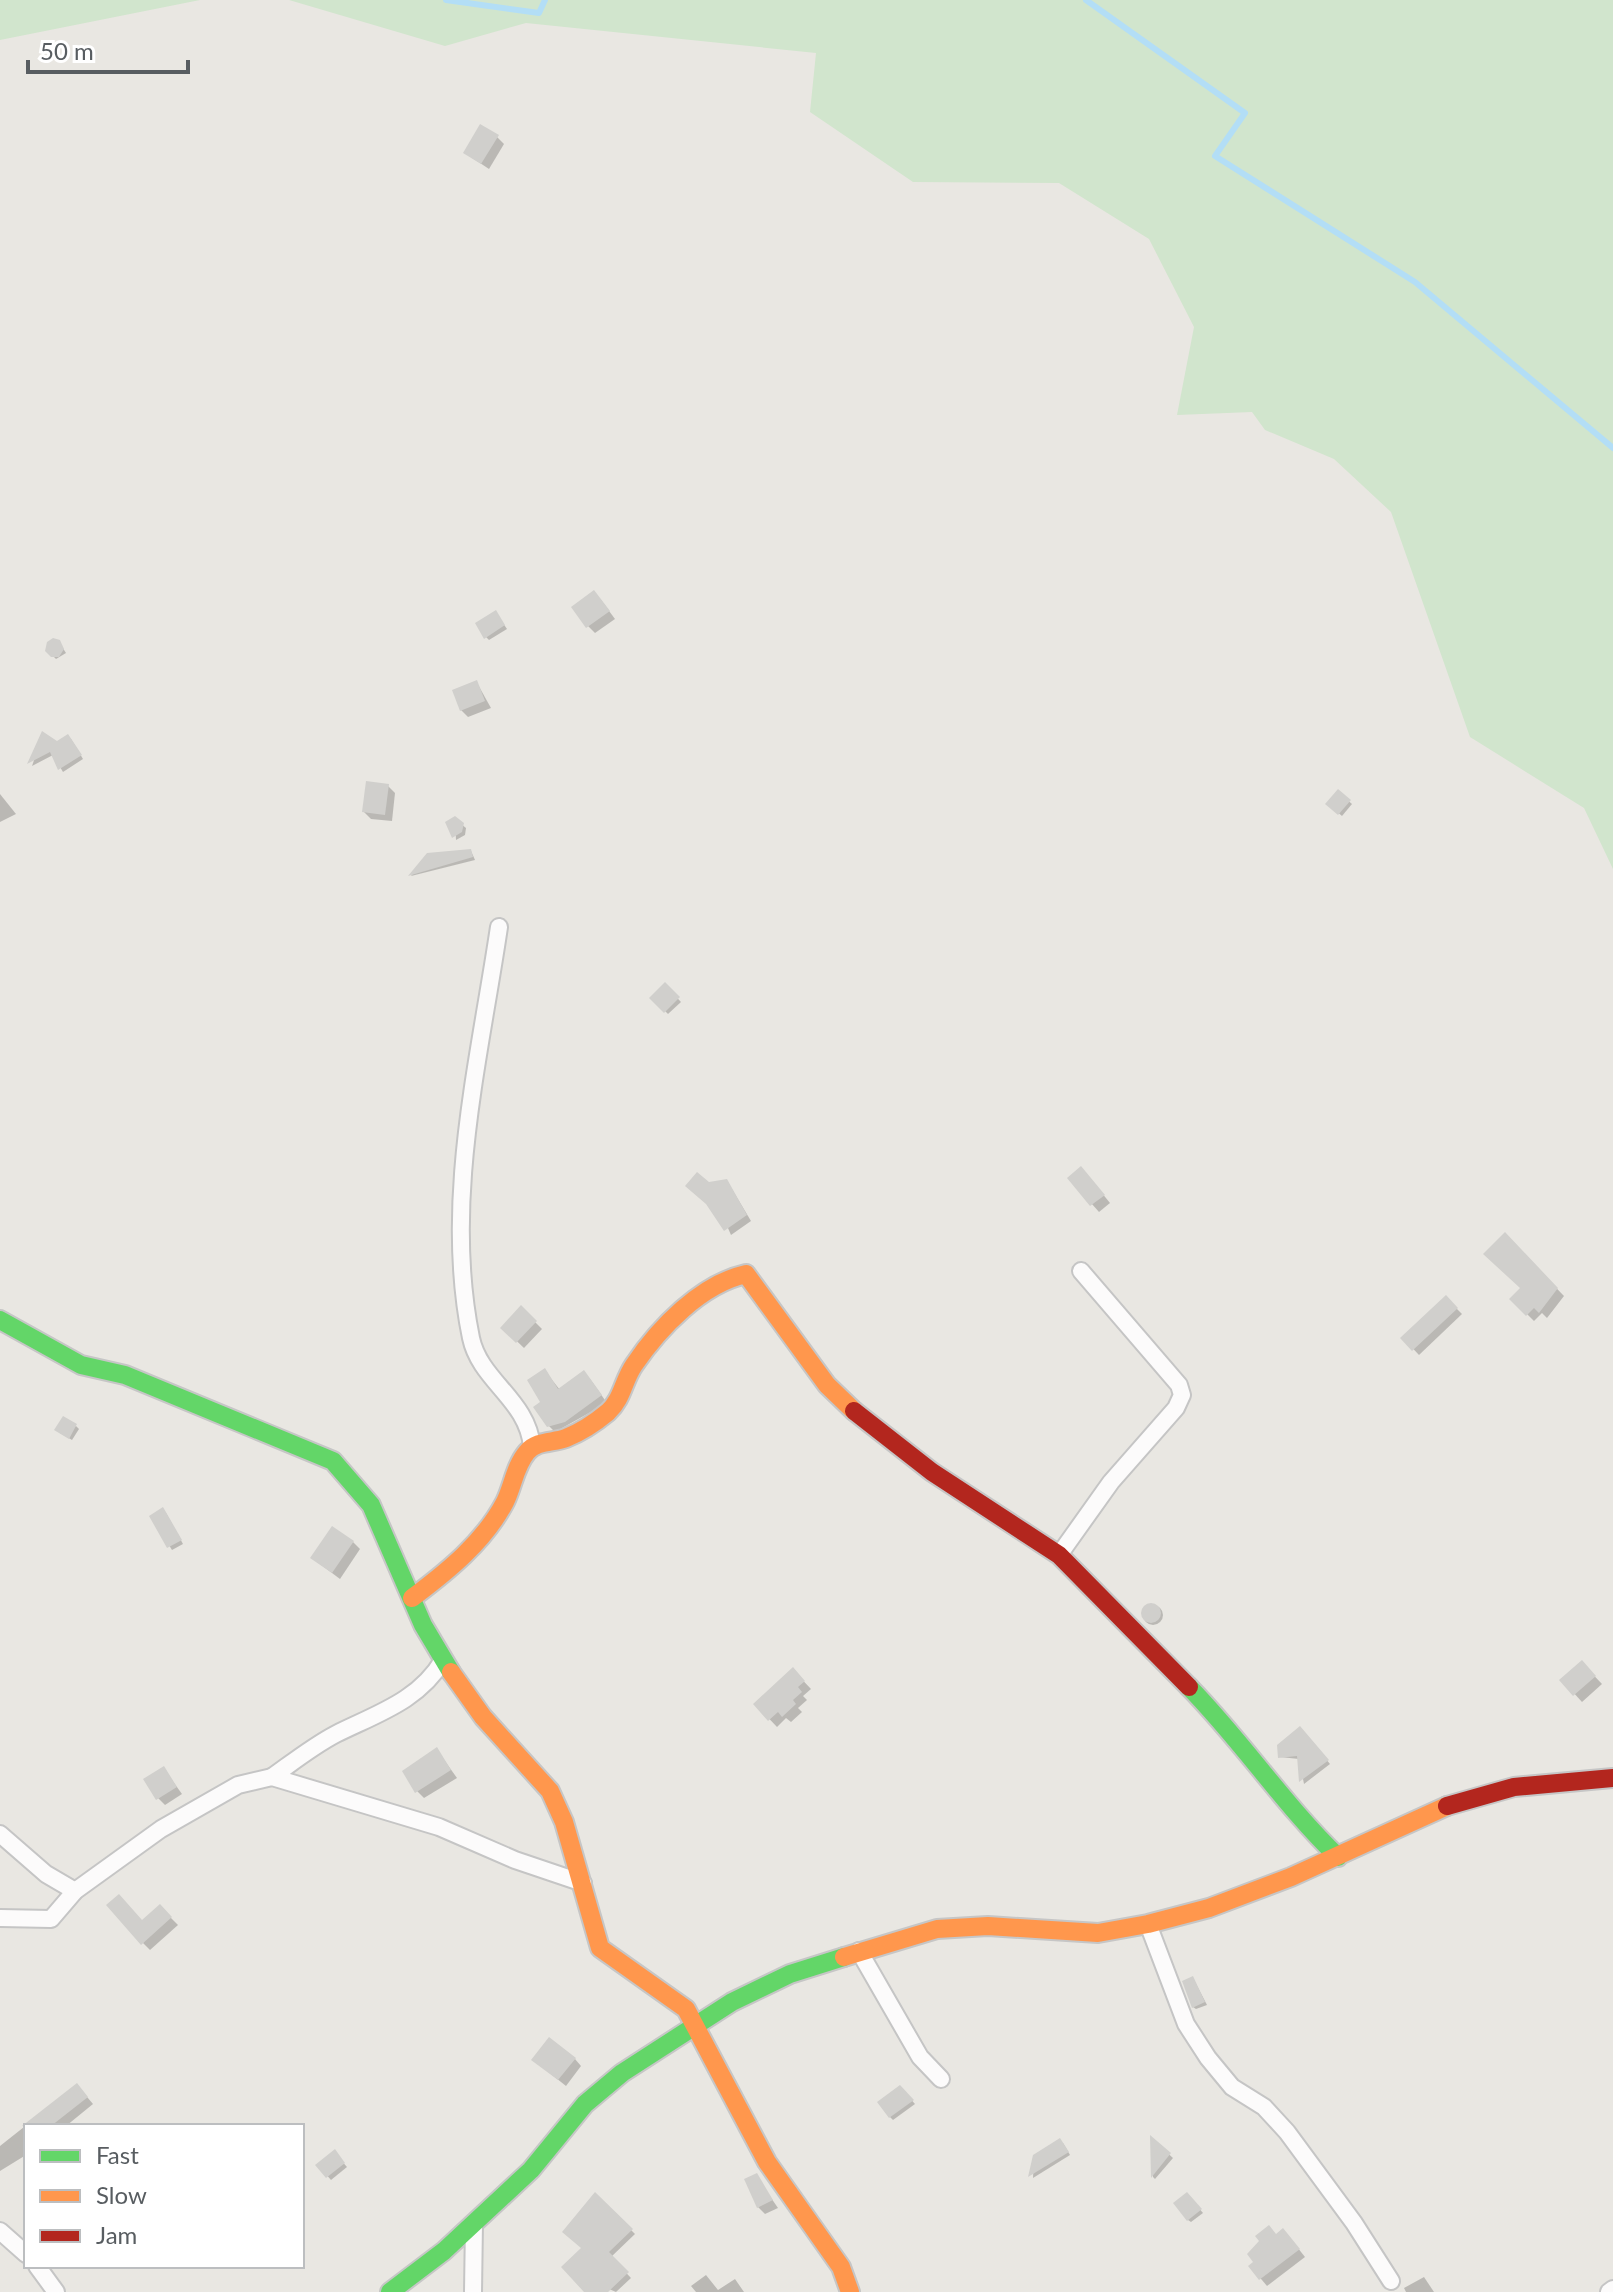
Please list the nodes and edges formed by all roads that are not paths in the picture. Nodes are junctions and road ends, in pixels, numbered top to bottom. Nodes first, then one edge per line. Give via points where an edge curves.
1 (499, 927) dead end
2 (1081, 1271) dead end
3 (0, 1320) edge
4 (532, 1447) junction
5 (1059, 1555) junction
6 (412, 1598) junction
7 (443, 1660) junction
8 (272, 1777) junction
9 (1613, 1778) edge
10 (0, 1834) edge
11 (1338, 1857) junction
12 (583, 1883) junction
13 (75, 1891) junction
14 (0, 1918) edge
15 (1148, 1924) junction
16 (859, 1951) junction
17 (693, 2027) junction
18 (941, 2079) dead end
19 (474, 2223) junction
20 (0, 2231) edge
21 (24, 2252) edge
22 (38, 2268) edge
23 (1391, 2281) dead end
24 (56, 2292) edge
25 (390, 2292) edge
26 (473, 2292) edge
27 (850, 2292) edge

1 - 4 street via 460,1187 462,1254 475,1349 524,1414
2 - 5 street via 1182,1395
3 - 6 street via 81,1365 125,1375 333,1461 371,1505
4 - 5 street via 567,1438 608,1410 620,1399 634,1365 686,1309 724,1281 746,1274 827,1385 868,1425
4 - 6 street via 504,1504 475,1542
5 - 11 street via 1220,1719
6 - 7 street
7 - 8 street via 418,1692 312,1748
7 - 12 street via 483,1717 550,1791
8 - 12 street via 459,1833 515,1860
8 - 13 street via 238,1785 201,1804
9 - 11 street via 1514,1787 1439,1808
10 - 13 street via 46,1874
11 - 15 street via 1209,1908
12 - 17 street via 600,1948 686,2009
13 - 14 street via 51,1919
15 - 16 street via 1098,1933 988,1926 937,1929
15 - 23 street via 1186,2024 1208,2058 1232,2087 1264,2107 1287,2132
16 - 17 street via 790,1974
16 - 18 street via 920,2057
17 - 19 street via 585,2104 531,2170
17 - 27 street via 767,2162 841,2267
19 - 25 street
19 - 26 street
20 - 21 street
22 - 24 street

